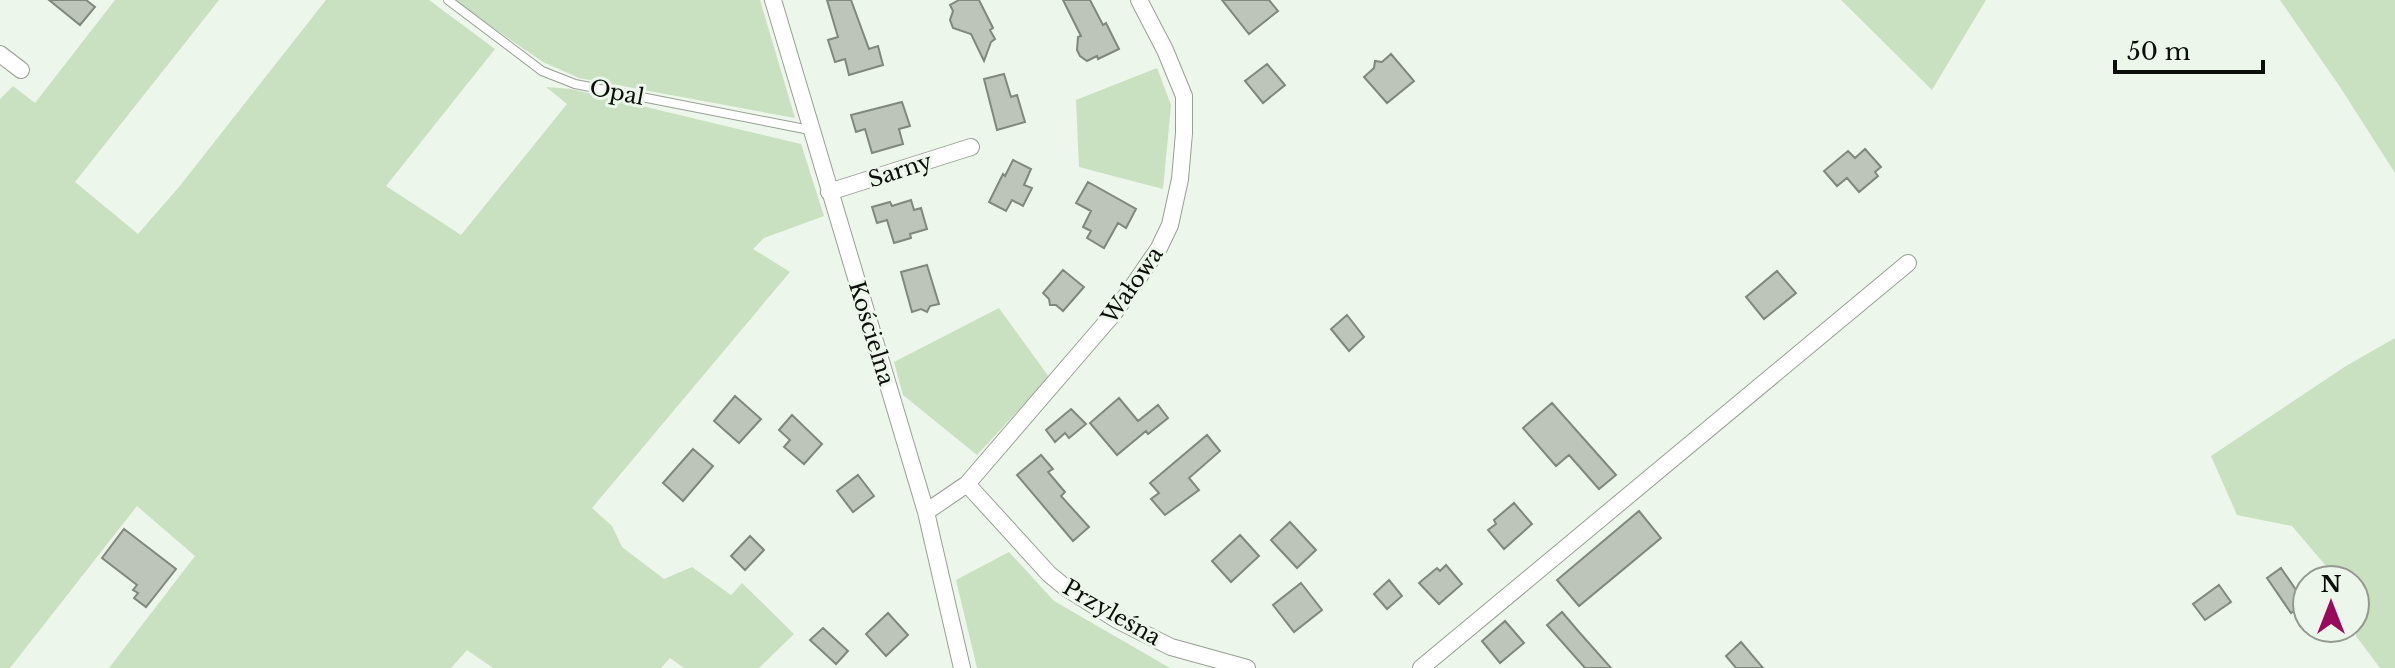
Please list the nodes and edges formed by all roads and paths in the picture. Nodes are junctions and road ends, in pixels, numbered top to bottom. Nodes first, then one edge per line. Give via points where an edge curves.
1 (448, 0) edge
2 (773, 0) edge
3 (1139, 0) edge
4 (0, 54) edge
5 (21, 70) dead end
6 (810, 130) junction
7 (971, 147) dead end
8 (829, 192) junction
9 (1908, 263) dead end
10 (967, 484) junction
11 (926, 512) junction
12 (962, 668) edge
13 (1247, 668) edge
14 (1421, 668) edge

1 - 6 lane, Opal via 542,71 575,84
2 - 6 street, Kościelna
3 - 10 street, Wałowa via 1184,96 1180,179 1170,225 1115,312
4 - 5 street
6 - 8 street, Kościelna
7 - 8 street, Sarny
8 - 11 street, Kościelna
9 - 14 street
10 - 11 street, Wałowa
10 - 13 street, Przyleśna via 1066,588 1171,647
11 - 12 street, Kościelna

